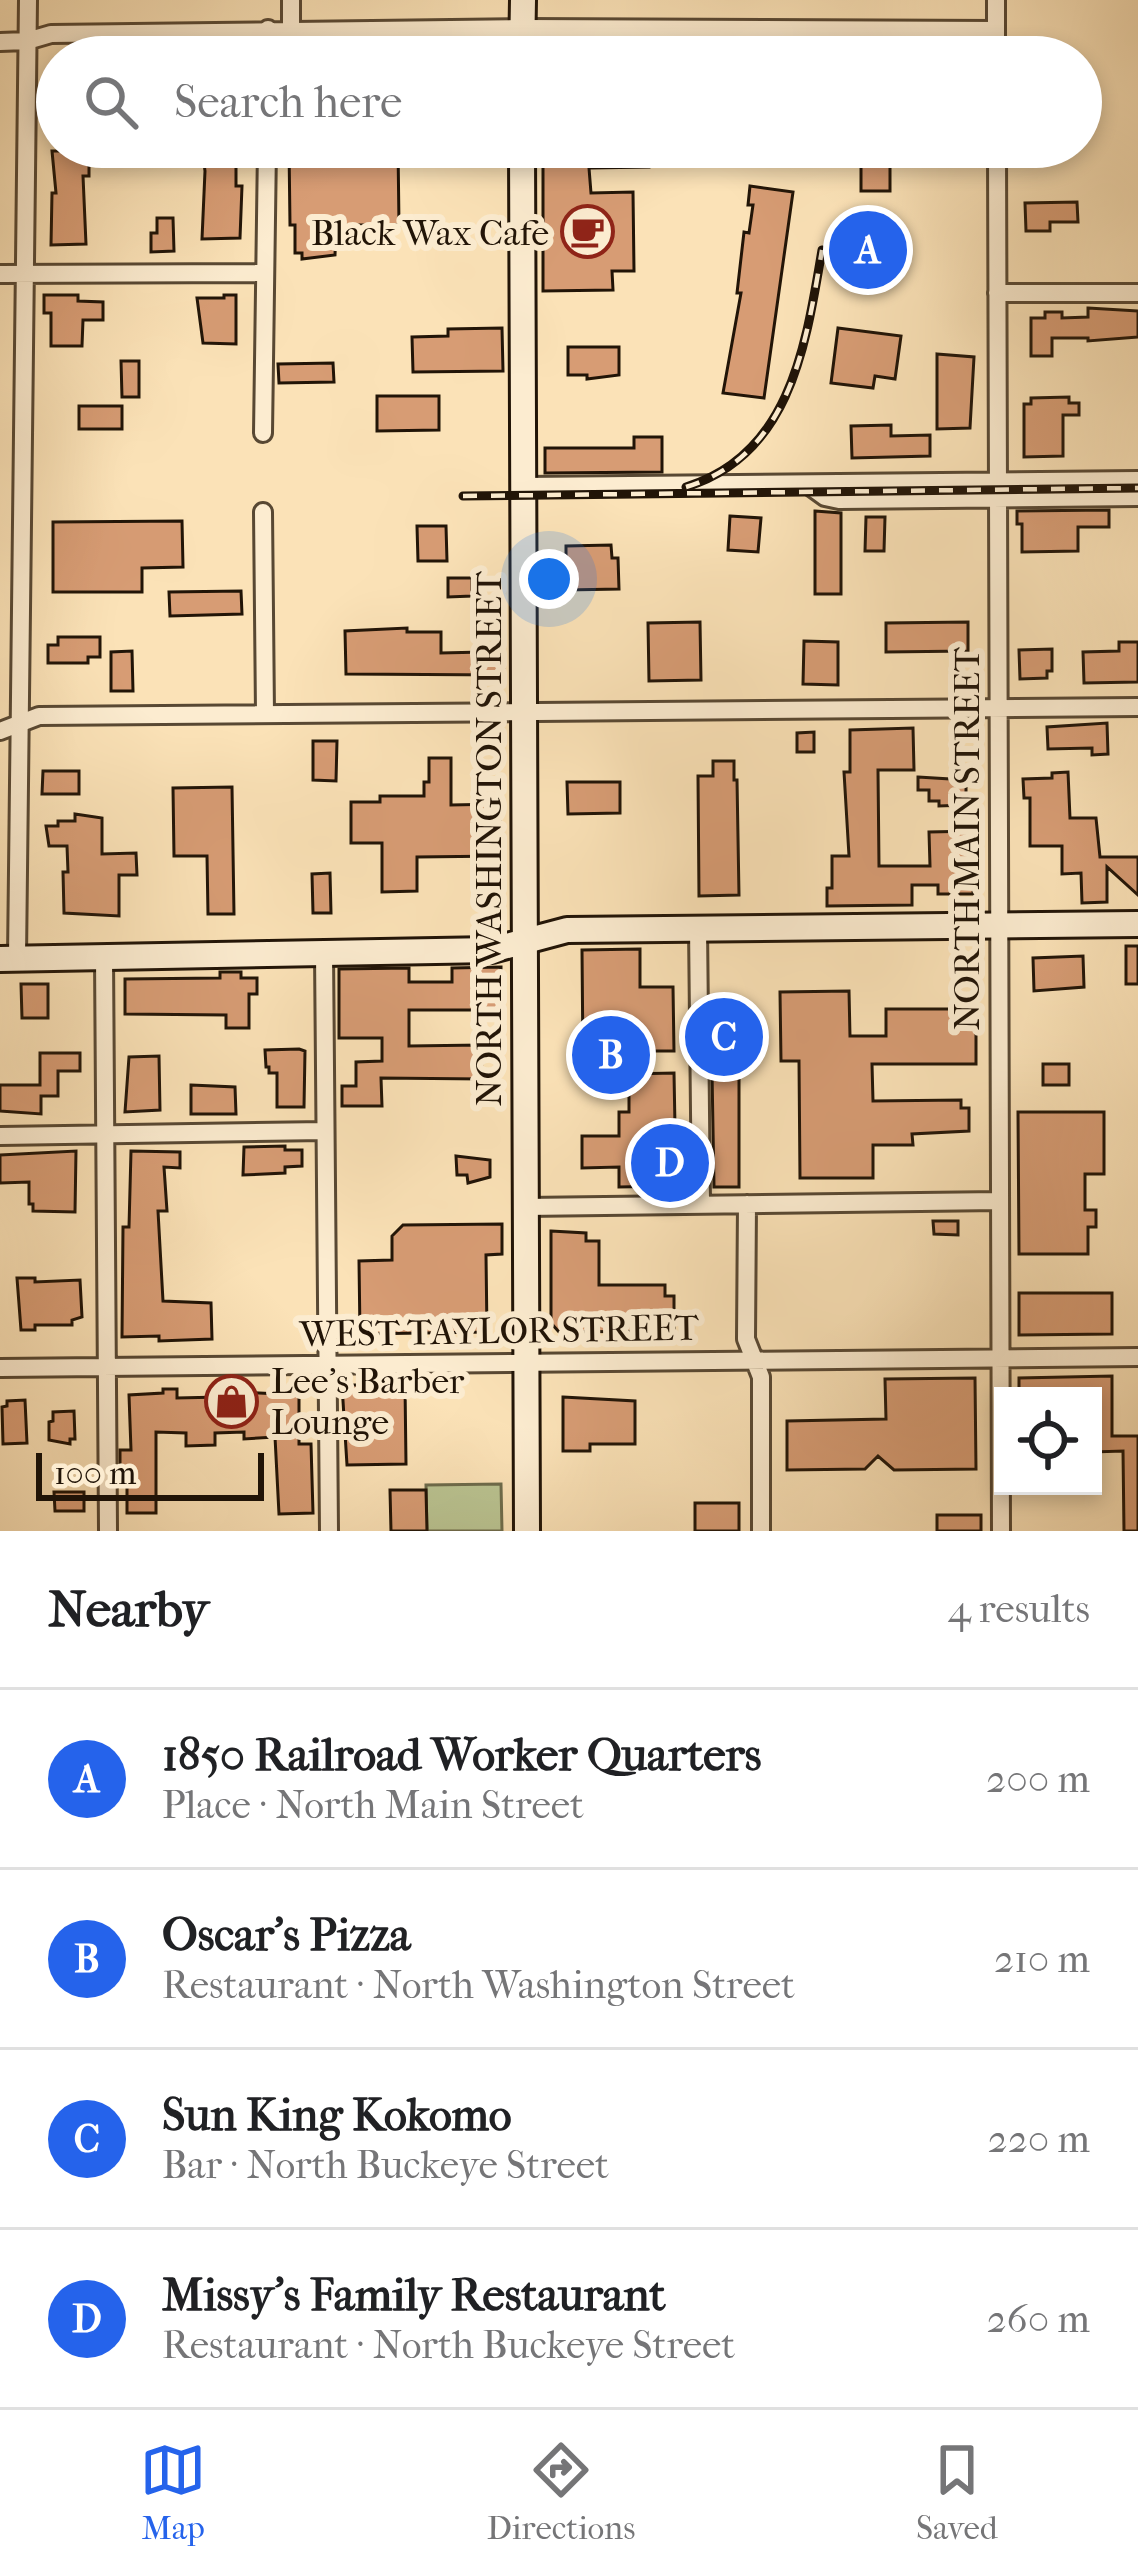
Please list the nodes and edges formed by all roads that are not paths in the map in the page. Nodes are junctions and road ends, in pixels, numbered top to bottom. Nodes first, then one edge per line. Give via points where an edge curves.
1 (28, 0) edge
2 (291, 0) edge
3 (523, 0) edge
4 (996, 0) edge
5 (523, 28) junction
6 (268, 29) junction
7 (291, 29) junction
8 (996, 30) junction
9 (44, 36) edge
10 (268, 36) edge
11 (523, 36) edge
12 (996, 36) edge
13 (36, 38) edge
14 (27, 41) junction
15 (0, 42) edge
16 (267, 168) edge
17 (522, 168) edge
18 (997, 168) edge
19 (266, 273) junction
20 (0, 274) edge
21 (25, 274) junction
22 (998, 292) junction
23 (1138, 293) edge
24 (263, 433) dead end
25 (1138, 480) edge
26 (524, 486) junction
27 (23, 490) junction
28 (998, 490) junction
29 (0, 496) edge
30 (1138, 497) edge
31 (263, 512) dead end
32 (1138, 706) edge
33 (998, 709) junction
34 (524, 712) junction
35 (265, 714) junction
36 (21, 723) junction
37 (0, 731) edge
38 (1138, 924) edge
39 (999, 926) junction
40 (698, 927) junction
41 (525, 942) junction
42 (324, 952) junction
43 (104, 956) junction
44 (8, 958) edge
45 (325, 1131) junction
46 (106, 1134) junction
47 (0, 1136) edge
48 (999, 1201) junction
49 (701, 1204) junction
50 (747, 1204) junction
51 (525, 1207) junction
52 (1138, 1357) edge
53 (1000, 1358) junction
54 (756, 1360) junction
55 (526, 1362) junction
56 (327, 1365) junction
57 (106, 1367) junction
58 (0, 1369) edge
59 (108, 1531) edge
60 (329, 1531) edge
61 (527, 1531) edge
62 (761, 1531) edge
63 (1001, 1531) edge

1 - 14 street
2 - 7 street
3 - 5 main road
4 - 8 street
5 - 7 street
5 - 8 street
5 - 11 main road
6 - 7 street
6 - 9 street
6 - 10 street
8 - 12 street
13 - 14 street
14 - 15 street
14 - 21 street
16 - 19 street
17 - 26 main road, NORTH WASHINGTON STREET
18 - 22 street, NORTH MAIN STREET
19 - 21 street
19 - 24 street
20 - 21 street
21 - 27 street
22 - 23 street
22 - 28 street, NORTH MAIN STREET
25 - 28 street
26 - 28 street via 806,482 831,499
26 - 34 main road, NORTH WASHINGTON STREET
27 - 29 street
27 - 36 street
28 - 30 street
28 - 33 street, NORTH MAIN STREET
31 - 35 street
32 - 33 street
33 - 34 street
33 - 39 street, NORTH MAIN STREET
34 - 35 street
34 - 41 main road, NORTH WASHINGTON STREET
35 - 36 street via 39,716
36 - 37 street
36 - 44 street
38 - 39 main road
39 - 40 main road
39 - 48 street, NORTH MAIN STREET
40 - 41 main road via 567,930
40 - 49 street
41 - 42 main road via 492,950
41 - 51 main road, NORTH WASHINGTON STREET
42 - 43 main road
42 - 45 street
43 - 44 main road
43 - 46 street
45 - 46 street
45 - 56 street
46 - 47 street
46 - 57 street
48 - 50 street
48 - 53 street, NORTH MAIN STREET
49 - 50 street
49 - 51 street
50 - 54 street via 746,1339
51 - 55 main road, NORTH WASHINGTON STREET
52 - 53 street, WEST TAYLOR STREET
53 - 54 street, WEST TAYLOR STREET
53 - 63 street, NORTH MAIN STREET
54 - 55 street, WEST TAYLOR STREET
54 - 62 street
55 - 56 street, WEST TAYLOR STREET
55 - 61 main road, NORTH WASHINGTON STREET
56 - 57 street, WEST TAYLOR STREET
56 - 60 street
57 - 58 street, WEST TAYLOR STREET
57 - 59 street

